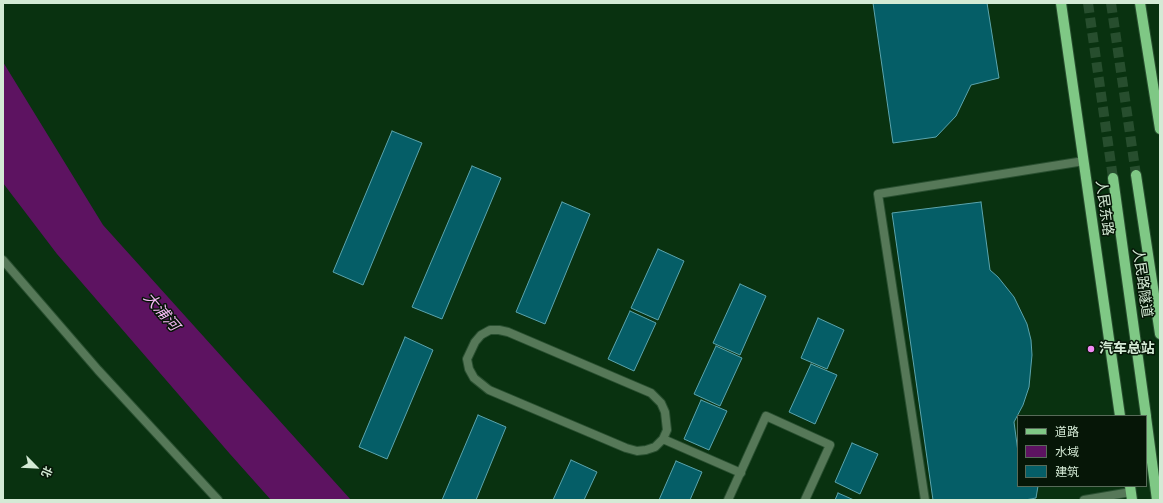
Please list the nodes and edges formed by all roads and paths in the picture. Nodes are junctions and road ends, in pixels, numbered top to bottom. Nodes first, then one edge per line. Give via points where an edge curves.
1 (1061, 3) edge
2 (1140, 3) edge
3 (1160, 129) edge
4 (1084, 161) junction
5 (1136, 175) tunnel mouth
6 (1113, 178) tunnel mouth
7 (3, 260) edge
8 (1160, 334) edge
9 (1120, 415) edge
10 (1146, 415) edge
11 (1147, 424) edge
12 (663, 439) junction
13 (740, 473) junction
14 (1131, 493) edge
15 (218, 500) edge
16 (728, 500) edge
17 (805, 500) edge
18 (925, 500) edge
19 (1084, 500) edge
20 (1157, 500) edge

1 - 4 main road, 人民东路
2 - 3 main road
4 - 9 main road, 人民东路
4 - 18 street via 878,194
5 - 8 main road, 人民路隧道
6 - 10 main road, 人民路隧道
7 - 15 street via 98,370
11 - 20 main road, 人民路隧道
12 - 12 street via 655,447 646,450 626,448 489,390 474,378 469,369 468,359 475,342 490,330 508,332 651,393 661,403 665,412 667,430
12 - 13 street
13 - 16 street
13 - 17 street via 766,416 830,446
14 - 19 street

